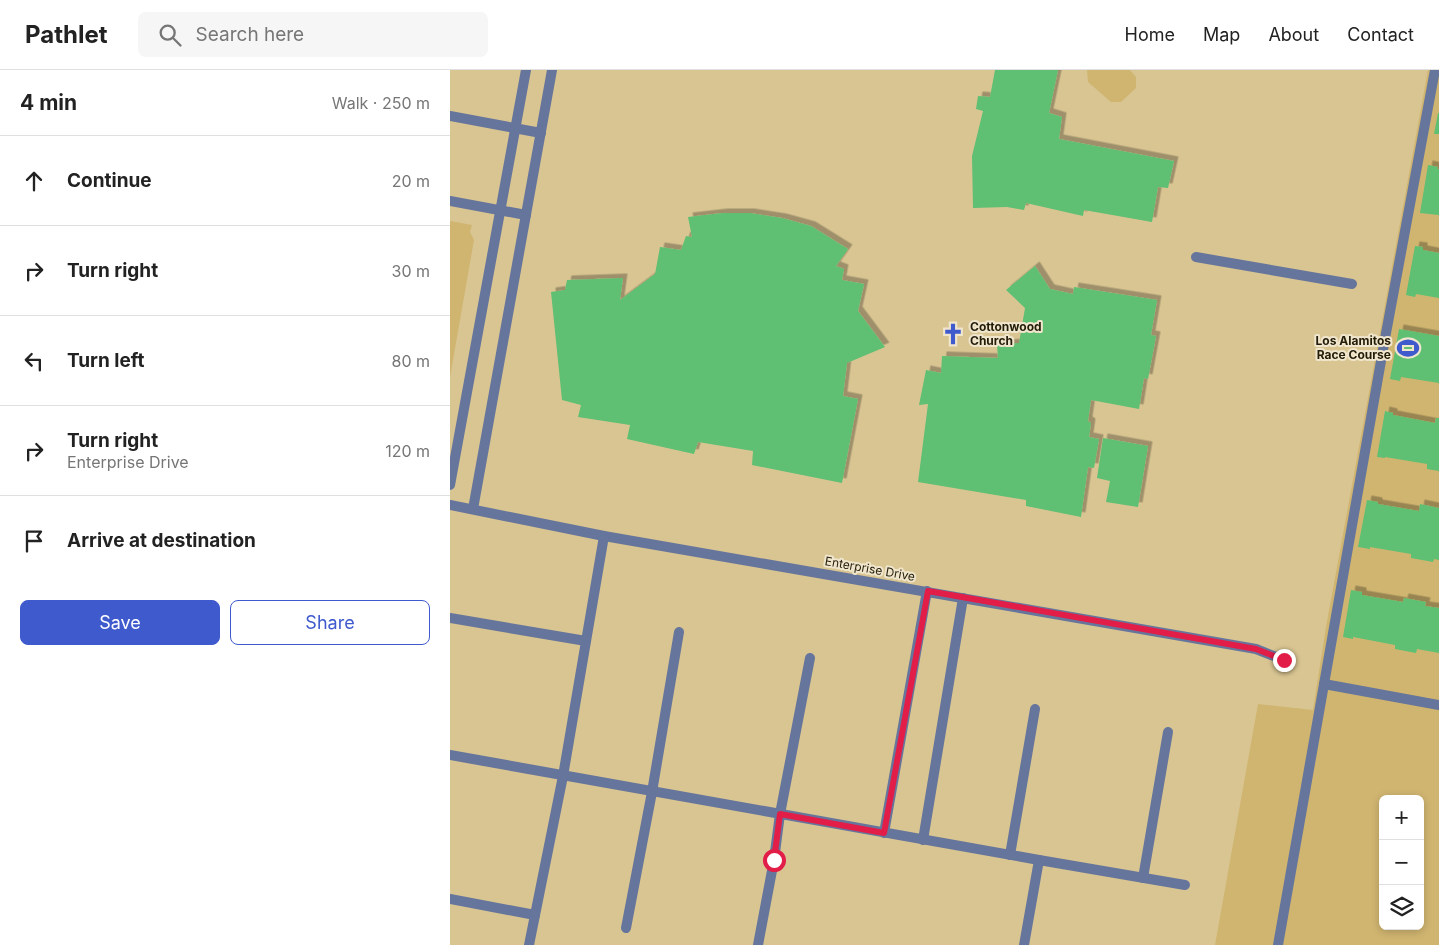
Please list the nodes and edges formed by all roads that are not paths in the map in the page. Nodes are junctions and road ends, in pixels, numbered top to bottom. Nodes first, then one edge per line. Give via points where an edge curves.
1 (526, 70) edge
2 (552, 70) edge
3 (1436, 70) edge
4 (450, 116) edge
5 (515, 128) junction
6 (541, 132) junction
7 (450, 201) edge
8 (500, 210) junction
9 (526, 215) junction
10 (1196, 257) dead end
11 (1352, 284) dead end
12 (450, 485) edge
13 (450, 505) edge
14 (473, 509) junction
15 (604, 536) junction
16 (928, 591) junction
17 (963, 598) junction
18 (450, 618) edge
19 (679, 632) dead end
20 (586, 642) junction
21 (810, 658) dead end
22 (1284, 660) dead end
23 (1324, 684) junction
24 (1439, 705) edge
25 (1035, 709) dead end
26 (1168, 732) dead end
27 (450, 755) edge
28 (562, 776) junction
29 (652, 792) junction
30 (780, 814) junction
31 (884, 833) junction
32 (923, 840) junction
33 (1010, 855) junction
34 (1039, 860) junction
35 (1143, 878) junction
36 (1185, 885) dead end
37 (450, 899) edge
38 (534, 915) junction
39 (626, 928) dead end
40 (529, 945) edge
41 (758, 945) edge
42 (1024, 945) edge
43 (1278, 945) edge

1 - 5 street
2 - 6 street
3 - 23 street
4 - 5 street
5 - 6 street
5 - 8 street
6 - 9 street
7 - 8 street
8 - 9 street
8 - 12 street
9 - 14 street
10 - 11 street
13 - 14 street, Enterprise Drive
14 - 15 street, Enterprise Drive
15 - 16 street, Enterprise Drive
15 - 20 street
16 - 17 street, Enterprise Drive
16 - 31 street
17 - 22 street, Enterprise Drive via 1256,649
17 - 32 street
18 - 20 street
19 - 29 street
20 - 28 street
21 - 30 street
23 - 24 street
23 - 43 street
25 - 33 street
26 - 35 street
27 - 28 street
28 - 29 street
28 - 38 street
29 - 30 street
29 - 39 street
30 - 31 street
30 - 41 street
31 - 32 street
32 - 33 street
33 - 34 street
34 - 35 street
34 - 42 street
35 - 36 street
37 - 38 street
38 - 40 street

